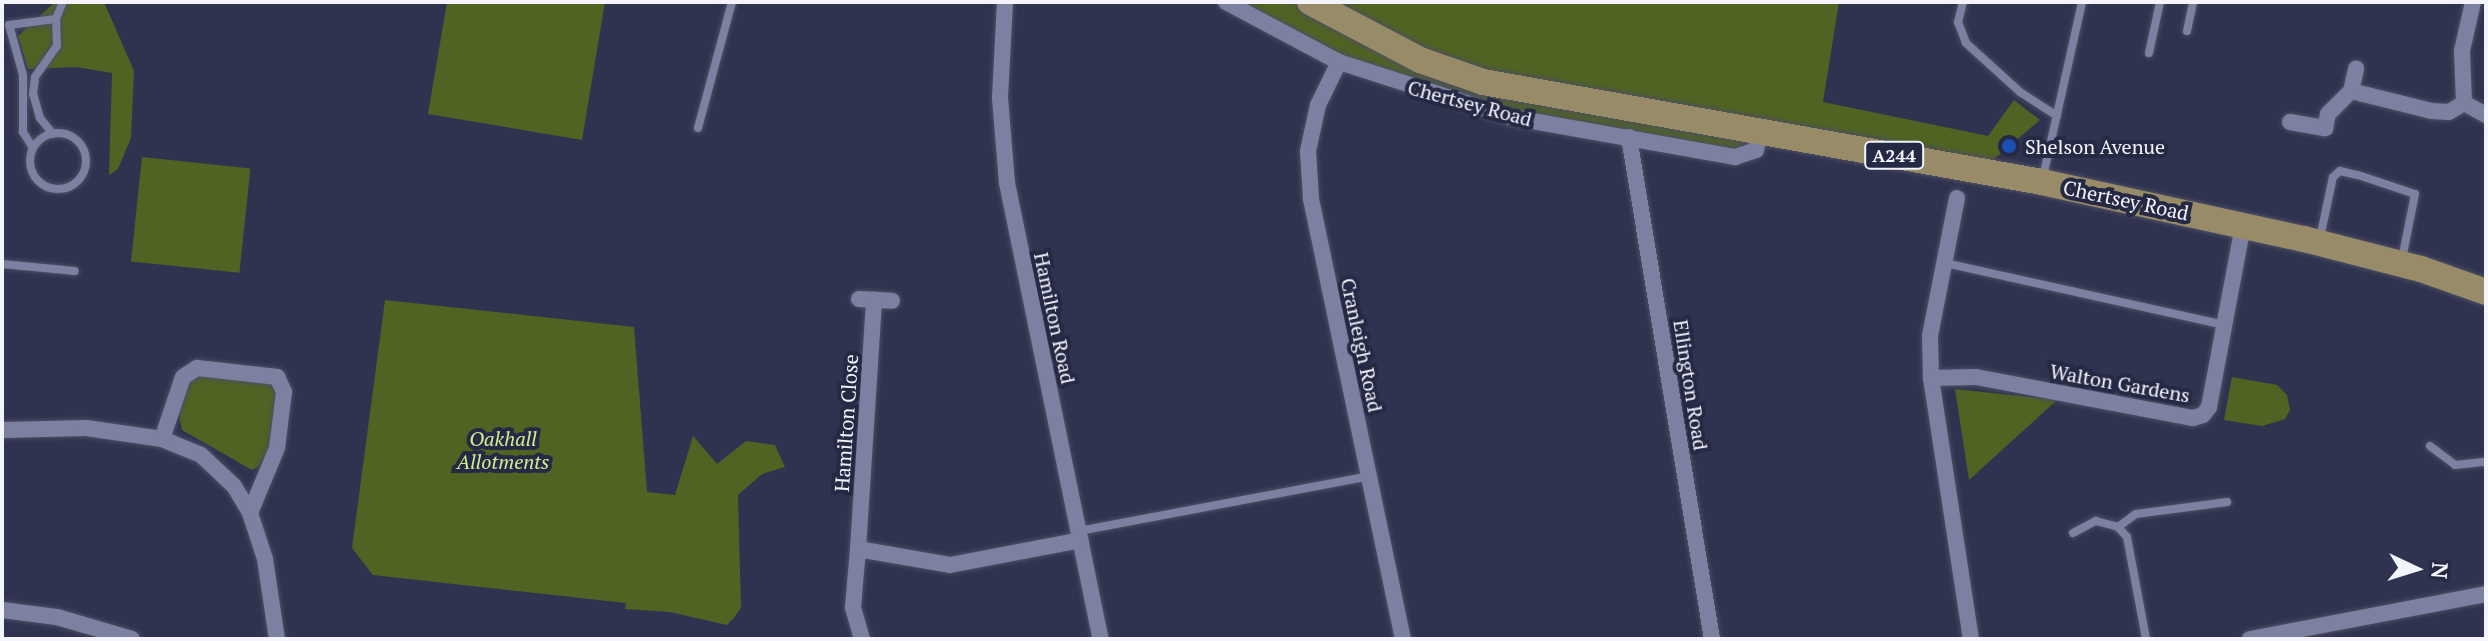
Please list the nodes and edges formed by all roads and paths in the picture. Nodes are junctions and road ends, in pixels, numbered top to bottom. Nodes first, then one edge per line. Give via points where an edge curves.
1 (63, 2) edge
2 (732, 2) edge
3 (1005, 2) edge
4 (1226, 2) edge
5 (1310, 2) edge
6 (1963, 2) edge
7 (2082, 2) edge
8 (2160, 2) edge
9 (2193, 2) edge
10 (2473, 2) edge
11 (56, 19) junction
12 (6, 24) edge
13 (2187, 31) dead end
14 (2149, 53) dead end
15 (1339, 62) junction
16 (2356, 69) dead end
17 (2351, 91) junction
18 (2464, 103) junction
19 (2486, 115) edge
20 (2057, 116) junction
21 (2290, 122) dead end
22 (698, 128) dead end
23 (1760, 131) junction
24 (53, 134) junction
25 (1629, 137) junction
26 (33, 148) junction
27 (1962, 168) junction
28 (2042, 182) junction
29 (1957, 198) joint
30 (2243, 225) junction
31 (2319, 243) junction
32 (1945, 263) junction
33 (2401, 263) junction
34 (2, 264) edge
35 (75, 271) dead end
36 (2486, 292) edge
37 (892, 301) dead end
38 (2224, 325) junction
39 (1931, 378) junction
40 (2, 430) edge
41 (162, 439) junction
42 (2430, 446) dead end
43 (2486, 462) edge
44 (1369, 476) junction
45 (2227, 502) dead end
46 (250, 513) junction
47 (2118, 527) junction
48 (2073, 533) dead end
49 (1080, 536) junction
50 (858, 549) junction
51 (2486, 594) edge
52 (2, 610) edge
53 (82, 632) edge
54 (132, 639) edge
55 (277, 639) edge
56 (862, 639) edge
57 (1101, 639) edge
58 (1403, 639) edge
59 (1712, 639) edge
60 (1971, 639) edge
61 (2146, 639) edge
62 (2250, 639) edge

1 - 11 lane
2 - 22 lane
3 - 49 street, Hamilton Road via 1000,98 1007,183
4 - 15 street, Chertsey Road
5 - 23 main road, Chertsey Road / A244 via 1451,73
6 - 20 lane via 1958,22 1966,43 2020,92
7 - 20 lane
8 - 14 lane
9 - 13 lane
10 - 18 street via 2462,51
11 - 12 lane
11 - 24 lane via 57,46 35,77 33,94 40,118
12 - 26 lane via 23,75 23,132
15 - 25 street, Chertsey Road via 1510,117
15 - 44 street, Cranleigh Road via 1318,105 1308,151 1311,199
16 - 17 street
17 - 18 street via 2431,111 2449,112
17 - 21 street via 2328,114 2325,128
18 - 19 street
20 - 28 lane
23 - 25 street, Chertsey Road via 1756,150 1748,157
23 - 27 main road, Chertsey Road / A244
24 - 26 lane
24 - 26 lane via 73,137 84,151 85,169 76,183 58,190 40,183 30,167
25 - 59 street, Ellington Road
27 - 28 main road, Chertsey Road / A244
27 - 29 lane
28 - 30 main road, Chertsey Road / A244
29 - 32 street
30 - 31 main road, Chertsey Road / A244
30 - 38 street, Walton Gardens
31 - 33 main road, Chertsey Road / A244
31 - 33 lane via 2333,177 2340,171 2358,175 2415,194
32 - 38 lane
32 - 39 street via 1930,336
33 - 36 main road, Chertsey Road / A244
34 - 35 lane
37 - 50 street, Hamilton Close via 866,300
38 - 39 street, Walton Gardens via 2209,407 2193,418 1976,377
39 - 60 street
40 - 41 street via 73,428
41 - 46 street via 201,455 234,486
41 - 46 street via 183,377 197,368 277,377 284,392 277,448
42 - 43 lane via 2455,465
44 - 49 lane
44 - 58 street, Cranleigh Road
45 - 47 lane via 2136,514
46 - 55 street
47 - 48 lane via 2096,521
47 - 61 lane via 2131,552
49 - 50 street via 950,565
49 - 57 street, Hamilton Road
50 - 56 street, Hamilton Close via 853,607
51 - 62 street
52 - 53 street
53 - 54 street

